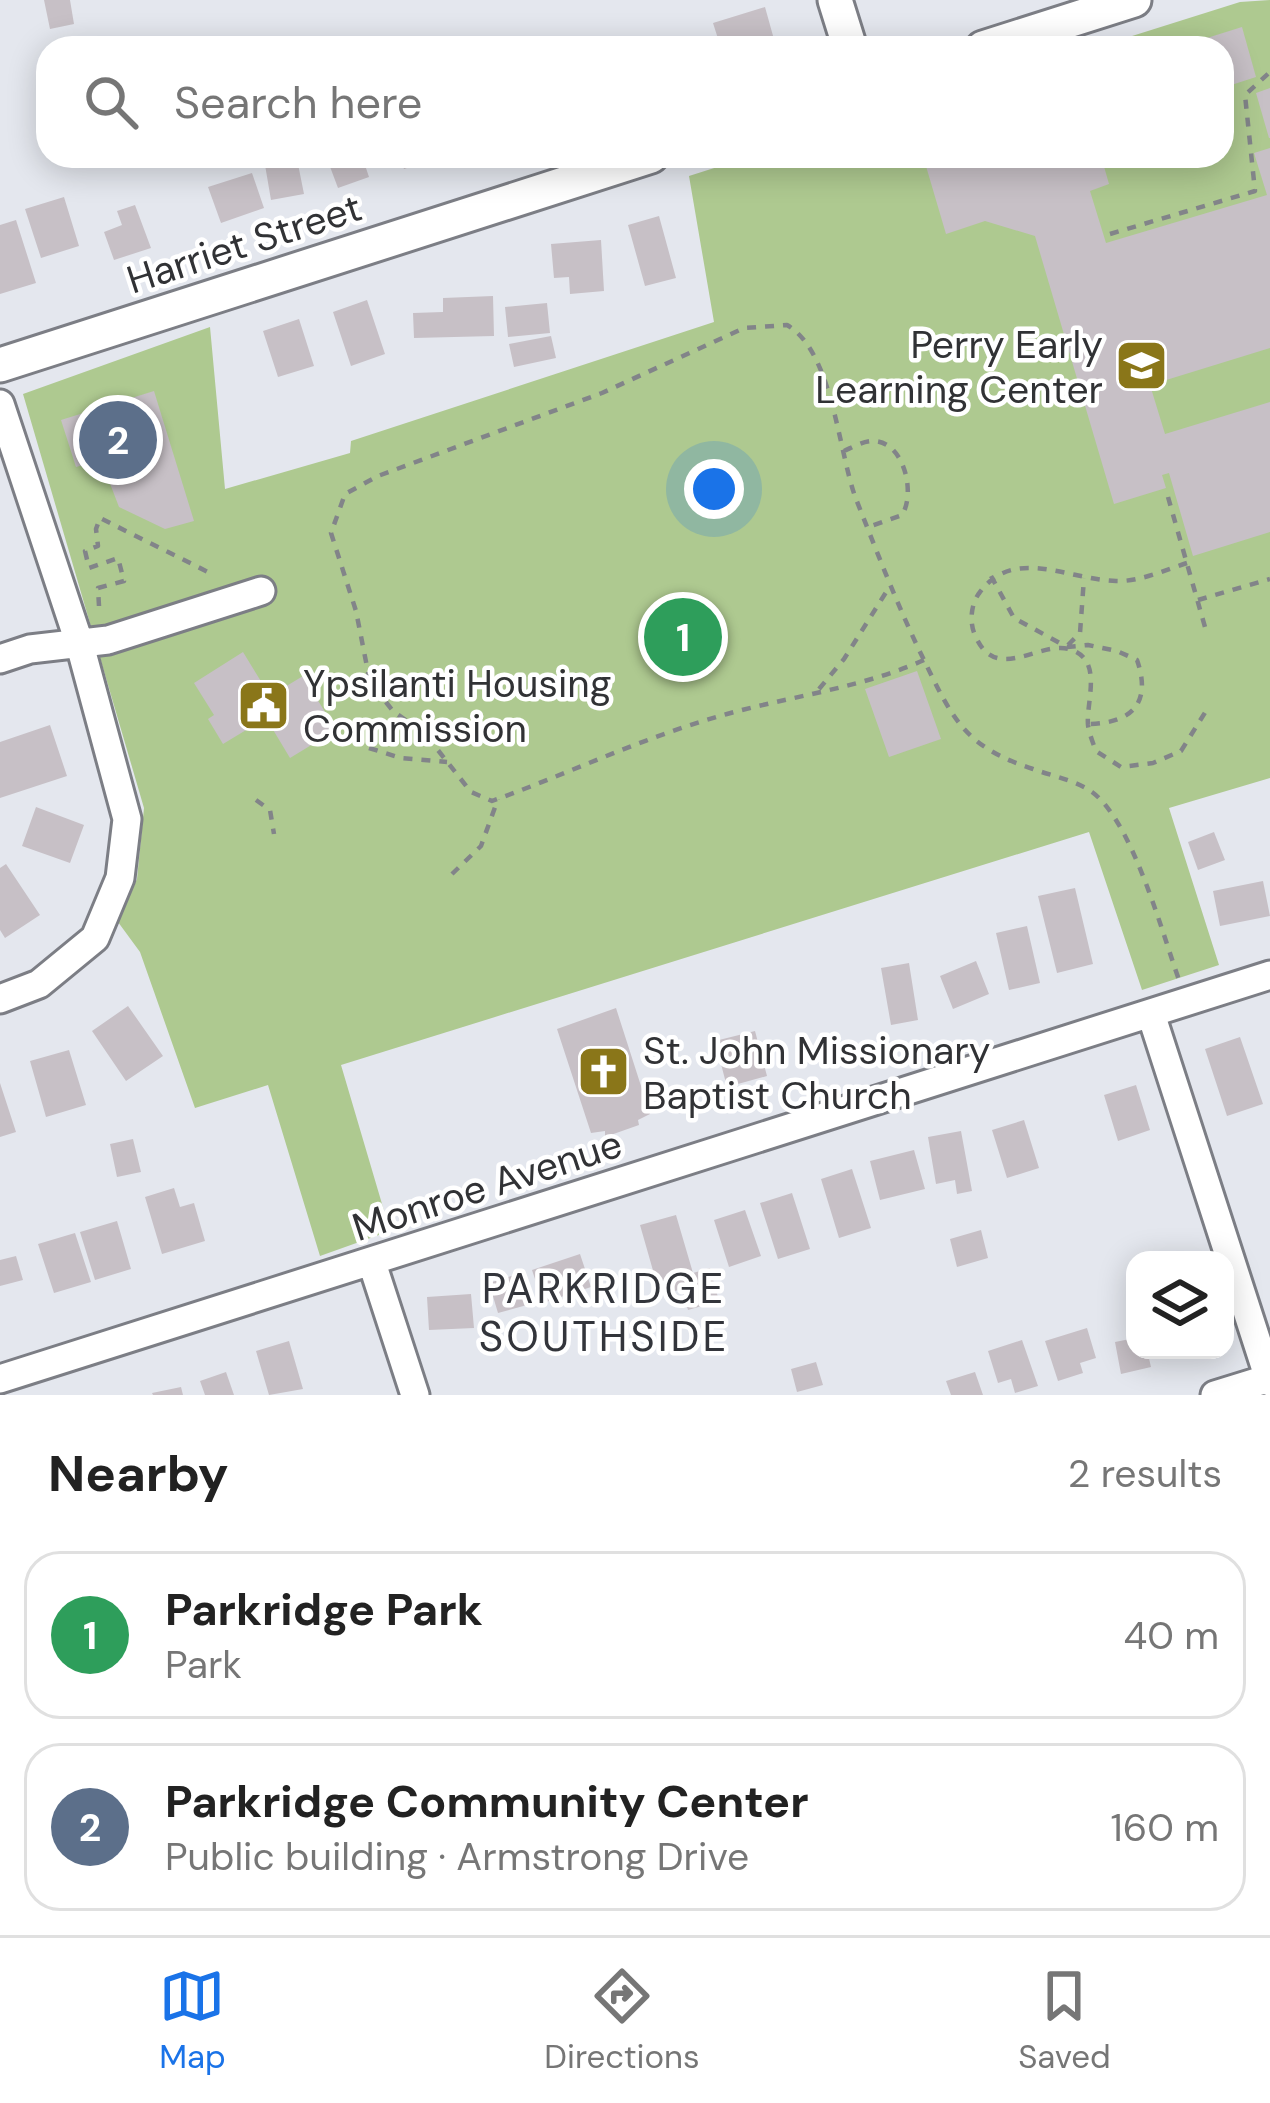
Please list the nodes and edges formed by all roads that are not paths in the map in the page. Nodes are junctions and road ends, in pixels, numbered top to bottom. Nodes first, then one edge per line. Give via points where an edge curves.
1 (836, 0) edge
2 (1134, 0) edge
3 (846, 36) edge
4 (1021, 36) edge
5 (614, 168) edge
6 (0, 365) edge
7 (0, 404) edge
8 (261, 591) dead end
9 (80, 645) junction
10 (0, 659) edge
11 (1270, 975) edge
12 (0, 999) edge
13 (1151, 1014) junction
14 (372, 1263) junction
15 (0, 1379) edge
16 (1270, 1379) edge
17 (415, 1395) edge
18 (1215, 1395) edge

1 - 3 street
2 - 4 street
5 - 6 street, Harriet Street
7 - 9 street
8 - 9 street
9 - 10 street
9 - 12 street via 127,819 120,878 95,938 39,984
11 - 13 street, Monroe Avenue
13 - 14 street, Monroe Avenue
13 - 16 street
14 - 15 street, Monroe Avenue
14 - 17 street
16 - 18 street

